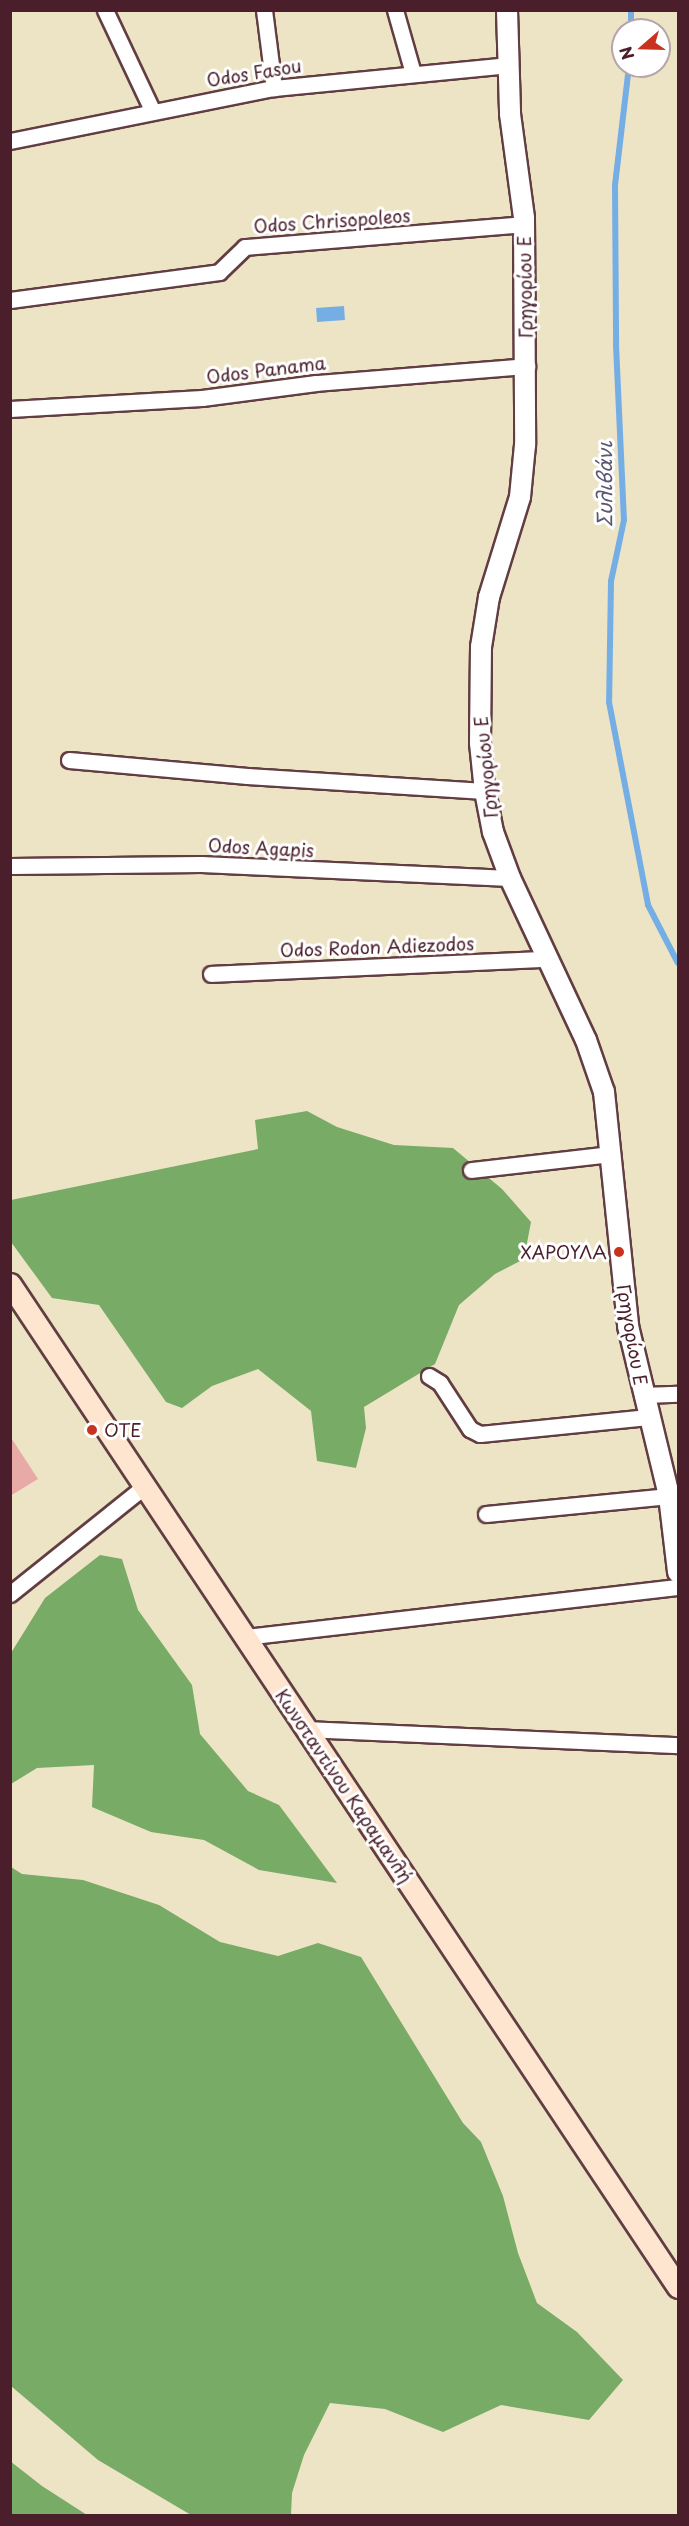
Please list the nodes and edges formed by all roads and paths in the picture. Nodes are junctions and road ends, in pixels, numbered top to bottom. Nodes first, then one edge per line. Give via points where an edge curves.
1 (105, 10) edge
2 (264, 10) edge
3 (395, 10) edge
4 (507, 10) edge
5 (507, 65) junction
6 (413, 73) junction
7 (274, 88) junction
8 (152, 110) junction
9 (10, 141) edge
10 (524, 224) junction
11 (10, 300) edge
12 (527, 366) junction
13 (10, 410) edge
14 (69, 760) dead end
15 (485, 791) junction
16 (10, 866) edge
17 (510, 878) junction
18 (545, 959) junction
19 (211, 974) dead end
20 (612, 1154) junction
21 (471, 1170) dead end
22 (10, 1284) edge
23 (429, 1376) dead end
24 (678, 1394) edge
25 (642, 1395) junction
26 (648, 1417) junction
27 (145, 1486) junction
28 (669, 1496) junction
29 (486, 1514) dead end
30 (675, 1534) edge
31 (678, 1572) edge
32 (678, 1587) edge
33 (10, 1594) edge
34 (245, 1637) junction
35 (306, 1728) junction
36 (678, 1745) edge
37 (678, 2286) edge

1 - 8 street
2 - 7 street
3 - 6 street
4 - 5 street, Γρηγορίου Ε
5 - 6 street, Odos Fasou
5 - 10 street, Γρηγορίου Ε
6 - 7 street, Odos Fasou
7 - 8 street, Odos Fasou
8 - 9 street, Odos Fasou
10 - 11 street, Odos Chrisopoleos via 244,248 219,272
10 - 12 street, Γρηγορίου Ε
12 - 13 street, Odos Panama via 316,383 202,398
12 - 15 street, Γρηγορίου Ε via 520,497 489,597 481,647 480,743
14 - 15 street
15 - 17 street, Γρηγορίου Ε via 493,832
16 - 17 street, Odos Agapis via 201,864
17 - 18 street, Γρηγορίου Ε
18 - 19 street, Odos Rodon Adiezodos
18 - 20 street, Γρηγορίου Ε via 586,1040 604,1092
20 - 21 street
20 - 25 street, Γρηγορίου Ε via 628,1326
22 - 27 main road, Κωνσταντίνου Καραμανλή
23 - 26 street via 440,1383 470,1429 480,1434
24 - 25 street
25 - 26 street, Γρηγορίου Ε
26 - 28 street, Γρηγορίου Ε
27 - 33 street
27 - 34 main road, Κωνσταντίνου Καραμανλή
28 - 29 street
28 - 30 street, Γρηγορίου Ε
30 - 31 street, Γρηγορίου Ε
32 - 34 street
34 - 35 main road, Κωνσταντίνου Καραμανλή
35 - 36 street
35 - 37 main road, Κωνσταντίνου Καραμανλή

